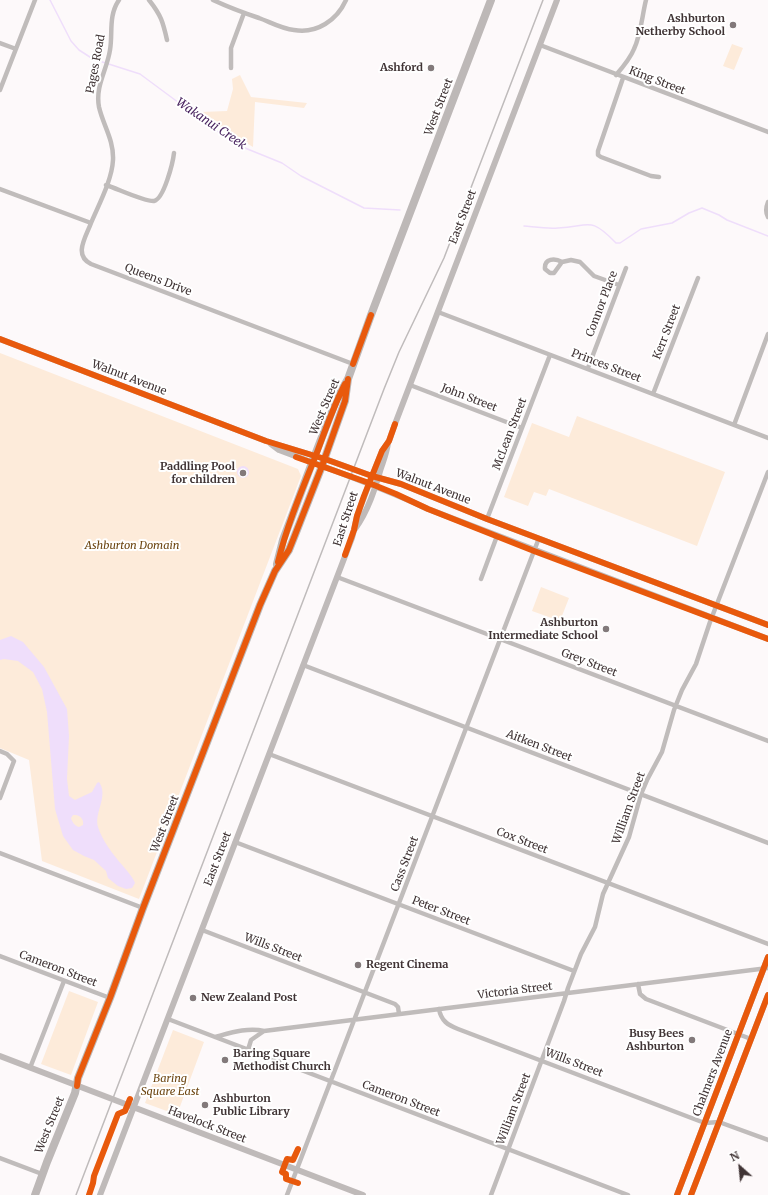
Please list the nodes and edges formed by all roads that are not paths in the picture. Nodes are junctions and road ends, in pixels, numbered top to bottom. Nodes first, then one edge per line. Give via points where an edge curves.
1 (35, 0) edge
2 (119, 0) edge
3 (149, 0) edge
4 (213, 0) edge
5 (346, 0) edge
6 (491, 0) edge
7 (557, 0) edge
8 (646, 0) edge
9 (244, 13) junction
10 (167, 40) dead end
11 (0, 43) edge
12 (540, 46) junction
13 (16, 49) junction
14 (231, 68) dead end
15 (616, 75) junction
16 (623, 78) junction
17 (0, 90) edge
18 (768, 132) edge
19 (174, 153) dead end
20 (659, 177) dead end
21 (106, 185) junction
22 (0, 188) edge
23 (768, 202) edge
24 (768, 217) edge
25 (91, 223) junction
26 (562, 262) dead end
27 (626, 268) dead end
28 (698, 278) dead end
29 (619, 285) junction
30 (438, 312) junction
31 (768, 334) edge
32 (0, 339) edge
33 (550, 355) junction
34 (353, 364) junction
35 (588, 368) junction
36 (348, 379) junction
37 (410, 385) junction
38 (653, 394) junction
39 (734, 425) junction
40 (522, 428) junction
41 (768, 438) edge
42 (389, 441) junction
43 (314, 460) junction
44 (324, 462) junction
45 (768, 472) edge
46 (372, 476) junction
47 (378, 478) junction
48 (369, 483) junction
49 (375, 486) junction
50 (433, 496) junction
51 (428, 509) junction
52 (487, 519) junction
53 (354, 530) junction
54 (497, 536) junction
55 (539, 538) junction
56 (534, 551) junction
57 (275, 571) junction
58 (337, 577) junction
59 (481, 579) dead end
60 (716, 605) junction
61 (711, 617) junction
62 (768, 625) edge
63 (500, 639) junction
64 (768, 639) edge
65 (303, 666) junction
66 (675, 706) junction
67 (466, 728) junction
68 (768, 741) edge
69 (0, 751) edge
70 (269, 754) junction
71 (641, 794) junction
72 (0, 798) edge
73 (432, 816) junction
74 (235, 842) junction
75 (768, 843) edge
76 (0, 853) edge
77 (608, 883) junction
78 (398, 905) junction
79 (143, 908) junction
80 (202, 930) junction
81 (768, 944) edge
82 (0, 956) edge
83 (768, 957) edge
84 (766, 969) edge
85 (574, 971) junction
86 (64, 981) junction
87 (638, 984) junction
88 (365, 993) junction
89 (567, 993) junction
90 (768, 995) edge
91 (110, 998) junction
92 (439, 1009) junction
93 (399, 1014) junction
94 (168, 1019) junction
95 (354, 1020) junction
96 (243, 1031) junction
97 (264, 1031) junction
98 (738, 1035) junction
99 (215, 1037) junction
100 (751, 1039) junction
101 (251, 1040) junction
102 (248, 1050) junction
103 (0, 1056) edge
104 (542, 1061) junction
105 (30, 1068) junction
106 (331, 1081) junction
107 (77, 1086) junction
108 (134, 1108) junction
109 (708, 1122) junction
110 (719, 1122) junction
111 (768, 1140) edge
112 (508, 1149) junction
113 (0, 1158) edge
114 (296, 1170) junction
115 (42, 1174) junction
116 (35, 1195) edge
117 (100, 1195) edge
118 (287, 1195) edge
119 (363, 1195) edge
120 (491, 1195) edge
121 (628, 1195) edge
122 (678, 1195) edge
123 (691, 1195) edge

1 - 13 street
2 - 21 street, Pages Road via 113,10 112,39 98,98 113,150 112,168
3 - 10 street via 158,10
4 - 9 street
5 - 9 street via 341,10 329,22 309,30 286,28
6 - 34 highway, West Street
7 - 12 main road, East Street
8 - 15 street via 634,51
9 - 14 street via 232,48
11 - 13 street
12 - 15 street, King Street
12 - 30 main road, East Street
13 - 17 street
15 - 16 street, King Street
16 - 18 street, King Street
16 - 20 street via 598,155
19 - 21 street via 161,194 153,201
21 - 25 street, Pages Road
22 - 25 street
23 - 24 street
25 - 34 street, Queens Drive via 81,251 84,259 91,264
26 - 29 street via 580,262 594,276
27 - 29 street, Connor Place
28 - 38 street, Kerr Street
29 - 35 street, Connor Place
30 - 33 street, Princes Street
30 - 37 main road, East Street
31 - 39 street
32 - 43 main road, Walnut Avenue
33 - 35 street, Princes Street
33 - 40 street, McLean Street
34 - 36 highway, West Street
35 - 38 street, Princes Street
36 - 43 highway, West Street
36 - 44 highway, West Street via 345,401
37 - 40 street, John Street
37 - 42 main road, East Street
38 - 39 street, Princes Street
39 - 41 street, Princes Street
40 - 52 street, McLean Street
42 - 46 main road, East Street
42 - 47 main road, East Street
43 - 44 main road, Walnut Avenue
43 - 57 highway, West Street via 283,540
44 - 46 main road, Walnut Avenue
44 - 48 main road, Walnut Avenue
44 - 57 highway, West Street via 289,550
45 - 60 street, William Street
46 - 47 main road, Walnut Avenue
46 - 48 main road, East Street
47 - 49 main road, East Street
47 - 50 main road, Walnut Avenue
48 - 49 main road, Walnut Avenue
48 - 53 main road, East Street
49 - 51 main road, Walnut Avenue
49 - 53 main road, East Street via 363,518
50 - 51 main road, Walnut Avenue
50 - 52 main road, Walnut Avenue
51 - 54 main road, Walnut Avenue
52 - 55 main road, Walnut Avenue
53 - 58 main road, East Street
54 - 56 main road, Walnut Avenue
54 - 59 street
55 - 56 street, Cass Street
55 - 60 main road, Walnut Avenue
56 - 61 main road, Walnut Avenue
56 - 63 street, Cass Street
57 - 79 highway, West Street
58 - 63 street, Grey Street
58 - 65 main road, East Street
60 - 61 street, William Street
60 - 62 main road, Walnut Avenue
61 - 64 main road, Walnut Avenue
61 - 66 street, William Street via 696,664
63 - 66 street, Grey Street
63 - 67 street, Cass Street
65 - 67 street, Aitken Street
65 - 70 main road, East Street
66 - 68 street, Grey Street
66 - 71 street, William Street via 662,752
67 - 71 street, Aitken Street
67 - 73 street, Cass Street
69 - 72 street via 14,761
70 - 73 street, Cox Street
70 - 74 main road, East Street
71 - 75 street, Aitken Street
71 - 77 street, William Street via 629,837
73 - 77 street, Cox Street
73 - 78 street, Cass Street
74 - 78 street, Peter Street
74 - 80 main road, East Street
76 - 79 street
77 - 81 street, Cox Street
77 - 85 street, William Street via 595,927
78 - 85 street, Peter Street
78 - 88 street, Cass Street
79 - 91 highway, West Street
80 - 88 street, Wills Street
80 - 94 main road, East Street
82 - 86 street, Cameron Street
83 - 84 main road, Chalmers Avenue
84 - 87 street, Victoria Street
84 - 98 main road, Chalmers Avenue
85 - 89 street, William Street
86 - 91 street, Cameron Street
86 - 105 street
87 - 89 street, Victoria Street
87 - 98 street via 640,994 646,1000
88 - 93 street, Wills Street via 395,1004
88 - 95 street, Cass Street
89 - 92 street, Victoria Street
89 - 104 street, William Street
90 - 100 main road
91 - 107 highway, West Street
92 - 93 street, Victoria Street
92 - 104 street, Wills Street via 443,1020 450,1026
93 - 95 street, Victoria Street
94 - 99 street, Cameron Street
94 - 108 main road, East Street
95 - 97 street, Victoria Street
95 - 106 street, Cass Street
96 - 97 street, Victoria Street
96 - 99 street, Victoria Street
96 - 101 street
97 - 101 street, Victoria Street
98 - 100 street
98 - 109 main road, Chalmers Avenue
99 - 102 street, Cameron Street
100 - 110 main road
101 - 102 street
102 - 106 street, Cameron Street
103 - 105 main road, Havelock Street
104 - 109 street, Wills Street
104 - 112 street, William Street
105 - 107 main road, Havelock Street
106 - 112 street, Cameron Street
106 - 114 street, Cass Street
107 - 108 main road, Havelock Street
107 - 115 highway, West Street
108 - 114 main road, Havelock Street
108 - 117 main road, East Street
109 - 110 street
109 - 122 main road, Chalmers Avenue
110 - 111 street
110 - 123 main road
112 - 120 street, William Street
112 - 121 street, Cameron Street
113 - 115 street
114 - 118 street, Cass Street
114 - 119 main road, Havelock Street
115 - 116 highway, West Street

